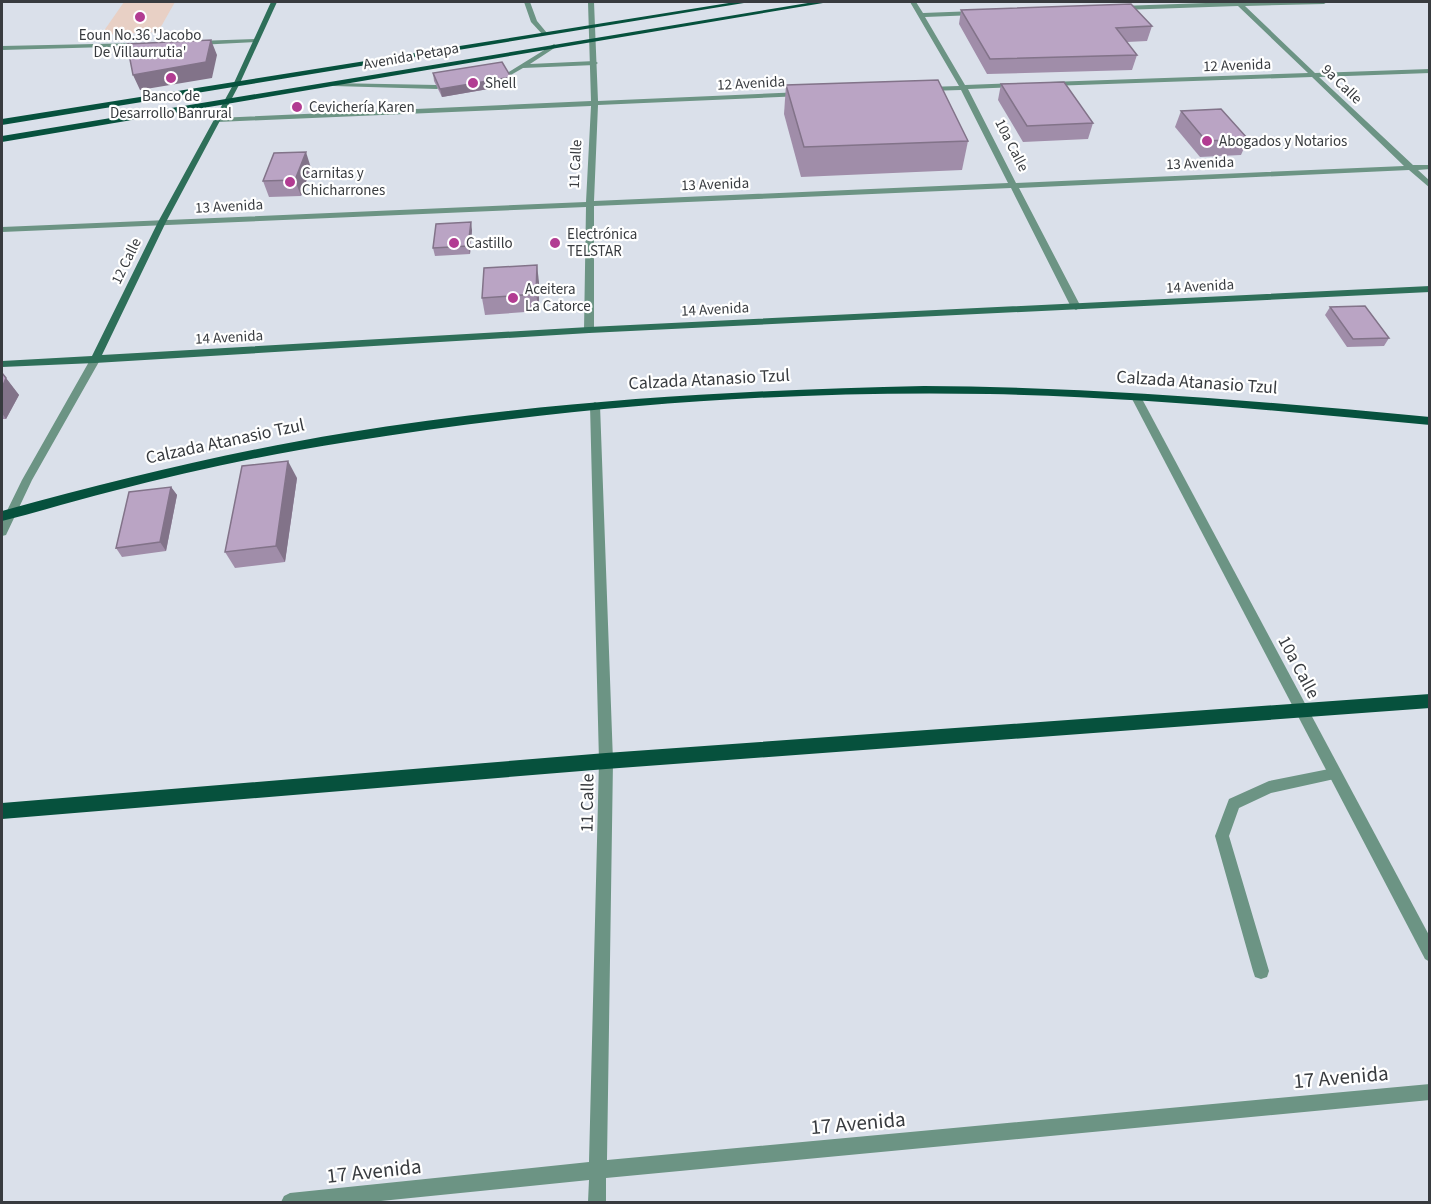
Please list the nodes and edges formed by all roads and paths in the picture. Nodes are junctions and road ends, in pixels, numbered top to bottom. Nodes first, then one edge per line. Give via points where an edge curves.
1 (274, 2) edge
2 (527, 2) edge
3 (591, 2) edge
4 (746, 2) edge
5 (825, 2) edge
6 (913, 2) edge
7 (1324, 2) edge
8 (1238, 3) edge
9 (1110, 9) edge
10 (980, 13) edge
11 (921, 15) junction
12 (591, 26) junction
13 (545, 34) junction
14 (594, 40) junction
15 (255, 41) junction
16 (188, 43) edge
17 (154, 44) edge
18 (554, 46) junction
19 (2, 48) edge
20 (595, 63) junction
21 (522, 66) junction
22 (1430, 71) edge
23 (507, 75) edge
24 (1314, 76) junction
25 (334, 84) junction
26 (1045, 84) edge
27 (236, 85) junction
28 (1021, 85) edge
29 (437, 87) edge
30 (963, 87) junction
31 (915, 89) edge
32 (809, 94) edge
33 (227, 101) junction
34 (595, 104) junction
35 (218, 120) junction
36 (2, 122) edge
37 (2, 139) edge
38 (1430, 166) edge
39 (1410, 167) junction
40 (1013, 184) junction
41 (1430, 186) edge
42 (590, 203) junction
43 (162, 222) junction
44 (2, 230) edge
45 (1430, 289) edge
46 (1076, 307) junction
47 (589, 330) junction
48 (95, 360) junction
49 (2, 364) edge
50 (1136, 397) junction
51 (596, 405) junction
52 (1430, 421) edge
53 (6, 514) edge
54 (2, 532) edge
55 (1430, 701) edge
56 (1301, 710) junction
57 (606, 761) junction
58 (1334, 774) junction
59 (2, 812) edge
60 (1430, 954) edge
61 (1261, 971) dead end
62 (1430, 1092) edge
63 (597, 1170) junction
64 (290, 1203) edge
65 (597, 1203) edge

1 - 15 main road, 12 Calle
2 - 13 street via 534,22
3 - 12 street, 11 Calle
4 - 12 main road, Avenida Petapa
5 - 14 main road, Avenida Petapa
6 - 11 street, 10a Calle
7 - 8 street
8 - 9 street
8 - 24 street, 9a Calle
10 - 11 street
11 - 30 street, 10a Calle
12 - 13 main road, Avenida Petapa
12 - 14 street, 11 Calle
13 - 27 main road, Avenida Petapa
14 - 18 main road, Avenida Petapa
14 - 20 street, 11 Calle
15 - 16 street
15 - 27 main road, 12 Calle
17 - 19 street
18 - 21 street
18 - 25 main road, Avenida Petapa
20 - 21 street
20 - 34 street, 11 Calle
21 - 23 street
22 - 24 street, 12 Avenida
24 - 26 street, 12 Avenida
24 - 39 street, 9a Calle
25 - 29 street
25 - 33 main road, Avenida Petapa
27 - 33 main road, 12 Calle
27 - 36 main road, Avenida Petapa
28 - 30 street
30 - 31 street
30 - 40 street, 10a Calle
32 - 34 street, 12 Avenida
33 - 35 main road, 12 Calle
33 - 37 main road, Avenida Petapa
34 - 35 street, 12 Avenida
34 - 42 street, 11 Calle
35 - 43 main road, 12 Calle
38 - 39 street, 13 Avenida
39 - 40 street, 13 Avenida
39 - 41 street, 9a Calle
40 - 42 street, 13 Avenida
40 - 46 street, 10a Calle
42 - 43 street, 13 Avenida
42 - 47 street, 11 Calle
43 - 44 street, 13 Avenida
43 - 48 main road, 12 Calle
45 - 46 main road, 14 Avenida
46 - 47 main road, 14 Avenida
47 - 48 main road, 14 Avenida
48 - 49 main road, 14 Avenida
48 - 53 street, 12 Calle
50 - 51 main road, Calzada Atanasio Tzul via 915,390
50 - 52 main road, Calzada Atanasio Tzul
50 - 56 street, 10a Calle
51 - 53 main road, Calzada Atanasio Tzul via 315,442 181,468
51 - 57 street, 11 Calle
53 - 54 street, 12 Calle
55 - 56 main road
56 - 57 main road
56 - 58 street, 10a Calle
57 - 59 main road
57 - 63 street, 11 Calle
58 - 60 street, 10a Calle
58 - 61 street via 1269,787 1234,804 1222,836
62 - 63 street, 17 Avenida
63 - 64 street, 17 Avenida
63 - 65 street, 11 Calle

